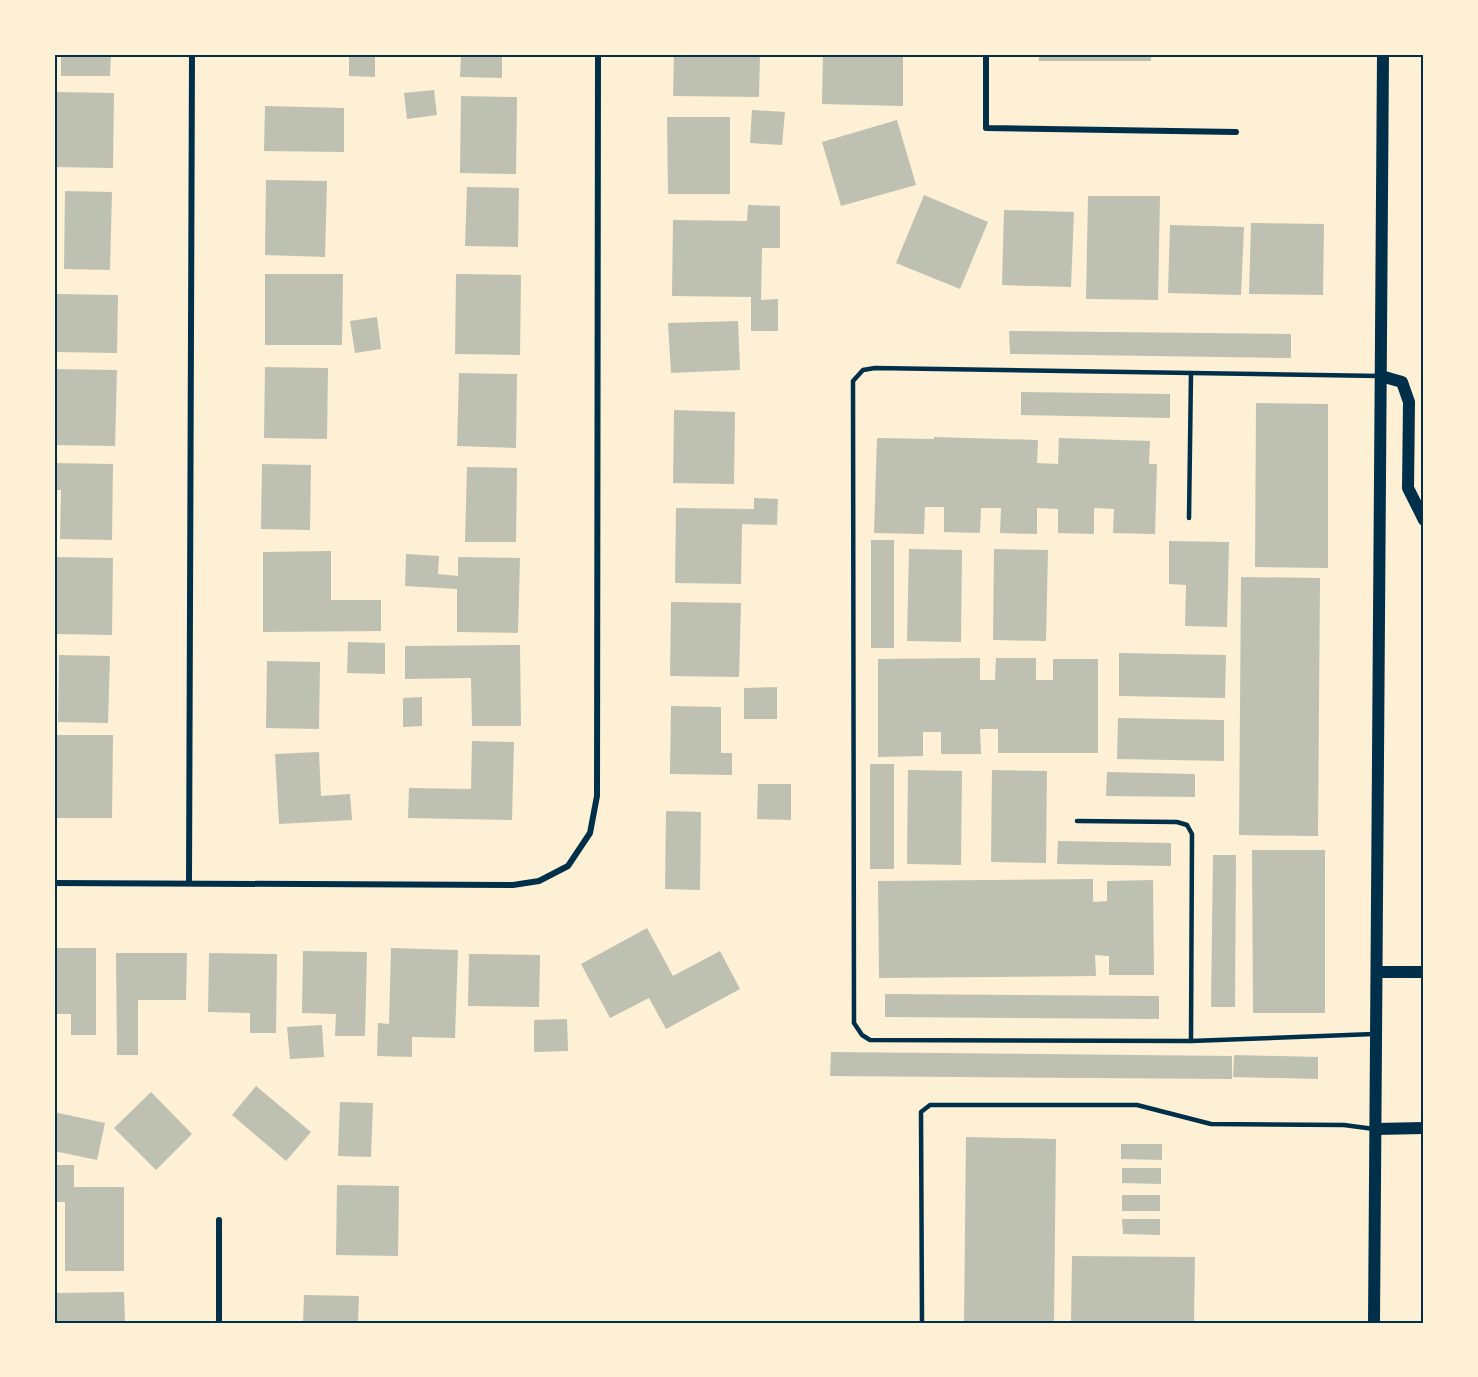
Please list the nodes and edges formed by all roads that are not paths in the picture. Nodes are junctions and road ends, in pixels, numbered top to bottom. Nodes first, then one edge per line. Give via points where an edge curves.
1 (192, 54) edge
2 (597, 54) edge
3 (986, 54) edge
4 (1383, 54) edge
5 (1236, 132) dead end
6 (1191, 373) junction
7 (1381, 376) junction
8 (1189, 518) dead end
9 (1424, 520) edge
10 (1077, 821) dead end
11 (54, 883) edge
12 (189, 883) junction
13 (1377, 972) junction
14 (1424, 972) edge
15 (1377, 1034) junction
16 (1191, 1041) junction
17 (1424, 1128) edge
18 (1376, 1129) junction
19 (219, 1220) dead end
20 (219, 1323) edge
21 (922, 1323) edge
22 (1374, 1323) edge

1 - 12 street
2 - 12 street via 597,796 590,833 568,866 539,881 516,885
3 - 5 street via 986,128
4 - 7 main road
6 - 7 lane
6 - 8 lane
6 - 16 lane via 875,368 863,370 853,381 854,1023 870,1040
7 - 9 main road via 1402,382 1409,402 1408,488
7 - 13 main road
10 - 16 lane via 1177,822 1187,825 1192,834
11 - 12 street
13 - 14 main road
13 - 15 main road
15 - 16 lane
15 - 18 main road
17 - 18 main road
18 - 21 lane via 1344,1125 1211,1124 1137,1105 930,1105 921,1112
18 - 22 main road
19 - 20 street

